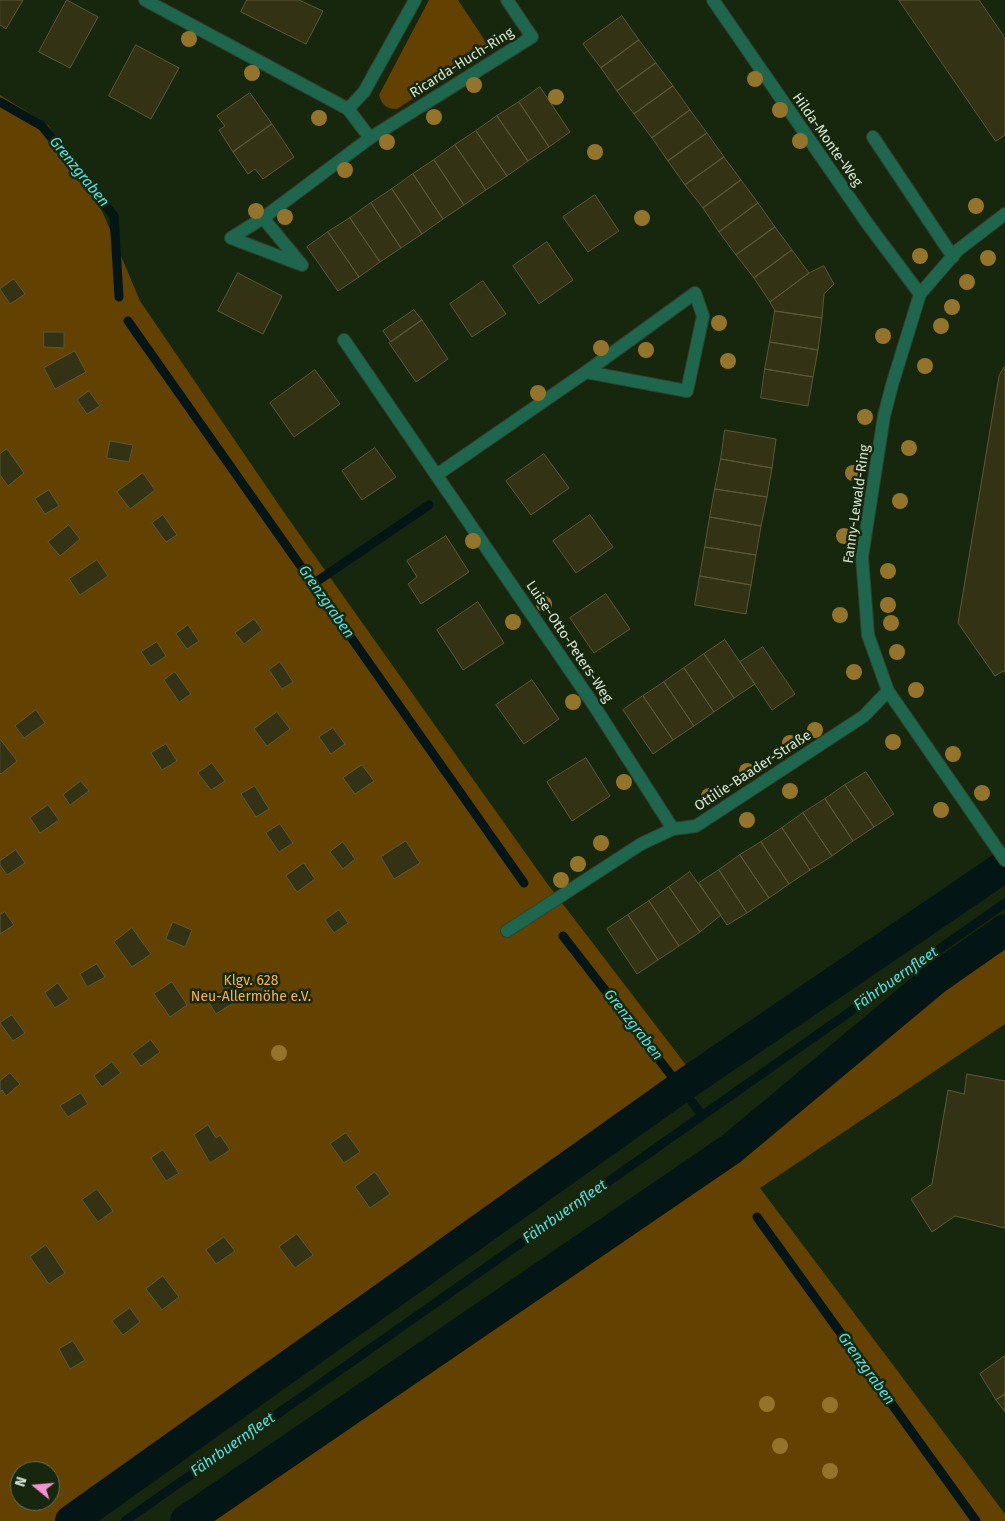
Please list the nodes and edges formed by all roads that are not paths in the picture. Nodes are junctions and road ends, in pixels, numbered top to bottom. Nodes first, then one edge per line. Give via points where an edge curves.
1 (145, 0) edge
2 (414, 0) edge
3 (507, 0) edge
4 (712, 0) edge
5 (348, 109) junction
6 (874, 137) dead end
7 (370, 138) junction
8 (1005, 214) edge
9 (263, 218) junction
10 (952, 257) junction
11 (920, 294) junction
12 (344, 340) dead end
13 (586, 372) junction
14 (438, 474) junction
15 (888, 692) junction
16 (673, 829) junction
17 (1005, 860) edge
18 (507, 931) dead end

1 - 5 street
2 - 5 street via 364,92
3 - 7 street, Ricarda-Huch-Ring via 532,37
4 - 11 street, Hilda-Monte-Weg via 872,231
5 - 7 street
6 - 10 street
7 - 9 street, Ricarda-Huch-Ring
8 - 10 street, Fanny-Lewald-Ring
9 - 9 street, Ricarda-Huch-Ring via 231,238 302,265 291,251
10 - 11 street, Fanny-Lewald-Ring
11 - 15 street, Fanny-Lewald-Ring via 884,416 862,557 868,635
12 - 14 street, Luise-Otto-Peters-Weg
13 - 13 street via 656,321 695,293 703,316 687,391
13 - 14 street
14 - 16 street, Luise-Otto-Peters-Weg
15 - 16 street, Ottilie-Baader-Straße via 864,716 696,826
15 - 17 street, Fanny-Lewald-Ring
16 - 18 street, Ottilie-Baader-Straße via 641,844

